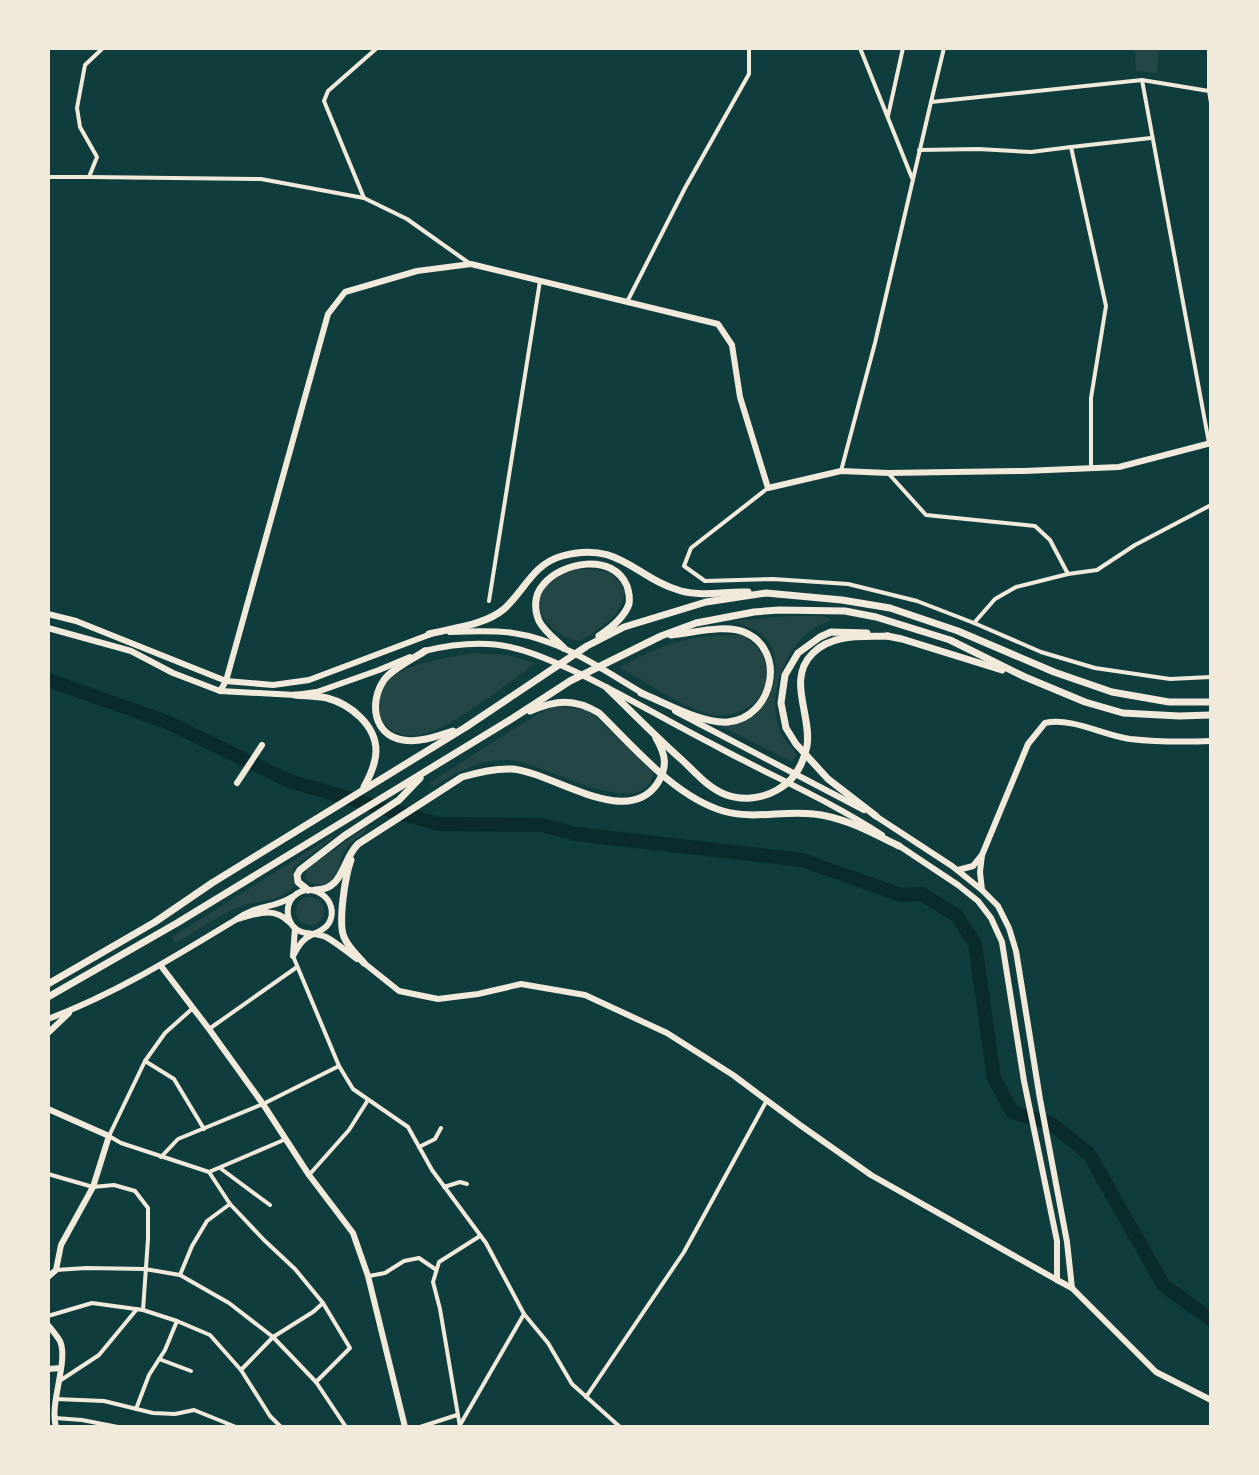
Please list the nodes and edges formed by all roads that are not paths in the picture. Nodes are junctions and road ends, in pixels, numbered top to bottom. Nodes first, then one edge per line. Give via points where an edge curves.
1 (103, 48) edge
2 (377, 48) edge
3 (749, 48) edge
4 (860, 48) edge
5 (903, 48) edge
6 (944, 48) edge
7 (1209, 48) edge
8 (1142, 80) junction
9 (1209, 91) junction
10 (931, 102) junction
11 (1211, 103) edge
12 (887, 117) junction
13 (1151, 138) junction
14 (1071, 147) junction
15 (919, 150) junction
16 (48, 177) edge
17 (89, 177) junction
18 (912, 180) junction
19 (364, 198) junction
20 (471, 264) junction
21 (540, 281) junction
22 (627, 302) junction
23 (1210, 443) edge
24 (1091, 467) junction
25 (841, 471) junction
26 (888, 473) junction
27 (768, 488) junction
28 (1211, 505) edge
29 (1068, 574) junction
30 (766, 593) junction
31 (489, 601) dead end
32 (48, 614) edge
33 (974, 623) junction
34 (48, 628) edge
35 (429, 634) junction
36 (661, 636) junction
37 (888, 636) junction
38 (587, 646) junction
39 (564, 648) junction
40 (425, 651) junction
41 (1025, 677) junction
42 (1211, 677) edge
43 (226, 681) junction
44 (607, 688) junction
45 (220, 691) junction
46 (641, 693) junction
47 (295, 695) junction
48 (1211, 702) edge
49 (1211, 715) edge
50 (513, 718) junction
51 (466, 727) junction
52 (656, 738) junction
53 (1211, 741) edge
54 (262, 745) dead end
55 (429, 769) junction
56 (237, 783) dead end
57 (363, 789) junction
58 (876, 816) junction
59 (377, 833) junction
60 (899, 846) junction
61 (982, 855) junction
62 (957, 870) junction
63 (312, 890) junction
64 (982, 890) junction
65 (295, 895) junction
66 (237, 919) junction
67 (292, 925) junction
68 (315, 934) junction
69 (293, 956) junction
70 (364, 963) junction
71 (161, 966) junction
72 (297, 967) junction
73 (48, 984) edge
74 (48, 997) edge
75 (194, 1007) junction
76 (72, 1010) junction
77 (48, 1019) edge
78 (209, 1029) junction
79 (48, 1033) edge
80 (145, 1061) junction
81 (339, 1066) junction
82 (368, 1100) junction
83 (767, 1100) junction
84 (263, 1104) junction
85 (48, 1109) edge
86 (441, 1128) dead end
87 (204, 1129) junction
88 (109, 1136) junction
89 (286, 1139) junction
90 (419, 1147) junction
91 (161, 1157) junction
92 (220, 1168) junction
93 (209, 1172) junction
94 (48, 1174) edge
95 (309, 1175) junction
96 (467, 1184) dead end
97 (93, 1187) junction
98 (444, 1187) junction
99 (230, 1204) junction
100 (270, 1205) dead end
101 (481, 1236) junction
102 (145, 1269) junction
103 (435, 1269) junction
104 (56, 1270) junction
105 (180, 1275) junction
106 (368, 1276) junction
107 (48, 1277) edge
108 (1057, 1280) junction
109 (1072, 1288) junction
110 (323, 1303) junction
111 (140, 1309) junction
112 (524, 1314) junction
113 (48, 1316) edge
114 (177, 1321) junction
115 (48, 1325) edge
116 (273, 1337) junction
117 (159, 1359) junction
118 (61, 1368) junction
119 (48, 1369) edge
120 (241, 1370) junction
121 (191, 1371) dead end
122 (59, 1381) junction
123 (316, 1382) junction
124 (586, 1397) junction
125 (56, 1399) junction
126 (1211, 1400) edge
127 (136, 1410) junction
128 (457, 1415) junction
129 (53, 1418) junction
130 (460, 1426) edge
131 (56, 1427) edge
132 (118, 1427) edge
133 (236, 1427) edge
134 (281, 1427) edge
135 (346, 1427) edge
136 (405, 1427) edge
137 (420, 1427) edge
138 (620, 1427) edge

1 - 17 street via 85,65 77,108 80,127 97,157
2 - 19 street via 328,91 324,101
3 - 22 street via 749,74
4 - 12 street
5 - 12 street
6 - 10 street
7 - 9 street
8 - 9 street
8 - 10 street
8 - 13 street
9 - 11 street
10 - 15 street
12 - 18 street
13 - 14 street
13 - 23 street
14 - 15 street via 1031,152
14 - 24 street via 1106,306 1091,398
15 - 18 street
16 - 17 street
17 - 19 street via 261,179
18 - 25 street
19 - 20 street via 407,219
20 - 21 main road
20 - 43 main road via 417,271 345,292 328,314
21 - 22 main road
21 - 31 street
22 - 27 main road via 718,324 732,345 740,397
23 - 24 main road via 1119,467
24 - 26 main road
25 - 26 main road
25 - 27 main road
26 - 29 street via 926,515 1035,526 1050,540
27 - 33 street via 691,548 684,566 705,581 848,584 917,601
28 - 29 street via 1097,570
29 - 33 street via 1016,587 995,599
30 - 35 highway via 681,591 619,558 583,552 549,560 503,610 486,620
30 - 38 highway via 661,615
30 - 48 highway via 890,608 1112,692 1169,702
32 - 43 main road
33 - 42 street via 1095,668 1170,679
34 - 45 main road via 131,651
35 - 39 main road via 512,633
35 - 43 main road via 309,680 273,685
36 - 41 highway via 754,612 845,611 950,640
36 - 46 highway via 726,628 743,631 767,652 770,685 758,707 729,722 710,721
36 - 50 highway via 570,681
37 - 41 highway
37 - 52 highway via 840,638 812,653 800,682 807,746 794,778 772,793 739,798 715,790
37 - 58 highway via 845,631 820,637 798,653 785,675 781,703 796,744 828,779
38 - 39 highway via 617,622 630,597 619,574 593,564 554,574 535,600 544,628
38 - 51 highway
39 - 46 main road
40 - 44 main road via 479,643 513,647
40 - 47 main road via 332,687
40 - 51 highway via 386,678 374,702 378,722 401,740 433,738
41 - 49 highway via 1123,713
43 - 45 main road
44 - 52 highway
44 - 60 main road via 856,817
45 - 47 main road
46 - 58 main road
47 - 57 highway via 330,699 361,717 377,752
50 - 55 highway
50 - 60 highway via 558,701 591,708 654,768 712,807 738,814 830,816
51 - 57 highway
52 - 59 highway via 666,760 661,778 649,794 626,802 514,769 479,772 462,777
53 - 61 main road via 1128,738 1063,722 1045,723 1028,744
54 - 56 main road
55 - 63 highway via 399,800 300,870 298,882
55 - 74 highway
57 - 73 highway
58 - 62 main road
59 - 63 highway via 350,852 332,887
59 - 70 highway via 349,864 343,905 344,938
60 - 108 main road via 978,901 1002,942 1057,1241
61 - 62 main road via 973,866
61 - 64 main road
62 - 64 main road
63 - 65 main road
63 - 68 main road via 327,898 332,912 327,926
64 - 109 main road via 998,906 1016,951
65 - 66 main road
65 - 67 main road via 288,908
66 - 67 main road via 277,913
66 - 71 main road
67 - 68 main road
67 - 69 main road
68 - 69 main road
68 - 70 main road
69 - 72 street
70 - 83 main road via 399,991 438,999 521,984 585,995 667,1033
71 - 75 main road
71 - 76 main road
72 - 78 street
72 - 81 street
75 - 78 main road
75 - 80 street via 165,1033
76 - 77 main road
76 - 79 main road
78 - 84 main road
80 - 87 street via 174,1079
80 - 88 street
81 - 82 street via 353,1089
81 - 84 street
82 - 90 street via 408,1127
82 - 95 street
83 - 108 main road via 871,1175
83 - 124 street via 684,1252
84 - 87 street
84 - 89 main road
85 - 88 main road
86 - 90 street via 435,1139
87 - 91 street via 178,1139
88 - 91 street
88 - 97 main road
89 - 92 street
89 - 95 main road
90 - 98 street
91 - 93 street
92 - 93 street
92 - 100 street
93 - 99 street
94 - 97 street
95 - 106 main road via 353,1233
96 - 98 street
97 - 102 street via 135,1191 148,1208
97 - 104 main road via 61,1245
98 - 101 street
99 - 105 street via 207,1221
99 - 110 street
101 - 103 street
101 - 112 street
102 - 104 street
102 - 105 street
102 - 111 street
103 - 106 street via 419,1258
103 - 128 street
104 - 107 main road
105 - 116 street
106 - 136 main road
108 - 109 main road
109 - 126 main road via 1156,1372
110 - 116 street
110 - 123 street via 350,1348
111 - 113 street via 92,1303
111 - 114 street
111 - 122 street via 99,1355
112 - 124 street
112 - 130 street
114 - 117 street
114 - 120 street via 210,1335
115 - 118 main road via 61,1343
116 - 120 street
116 - 123 street
117 - 121 street
117 - 127 street
118 - 119 main road
118 - 122 main road
120 - 134 street
122 - 125 main road
123 - 135 street
124 - 138 street
125 - 127 street via 104,1401
125 - 129 main road
127 - 133 street via 194,1410
128 - 130 street
128 - 137 street
129 - 131 main road
129 - 132 street

